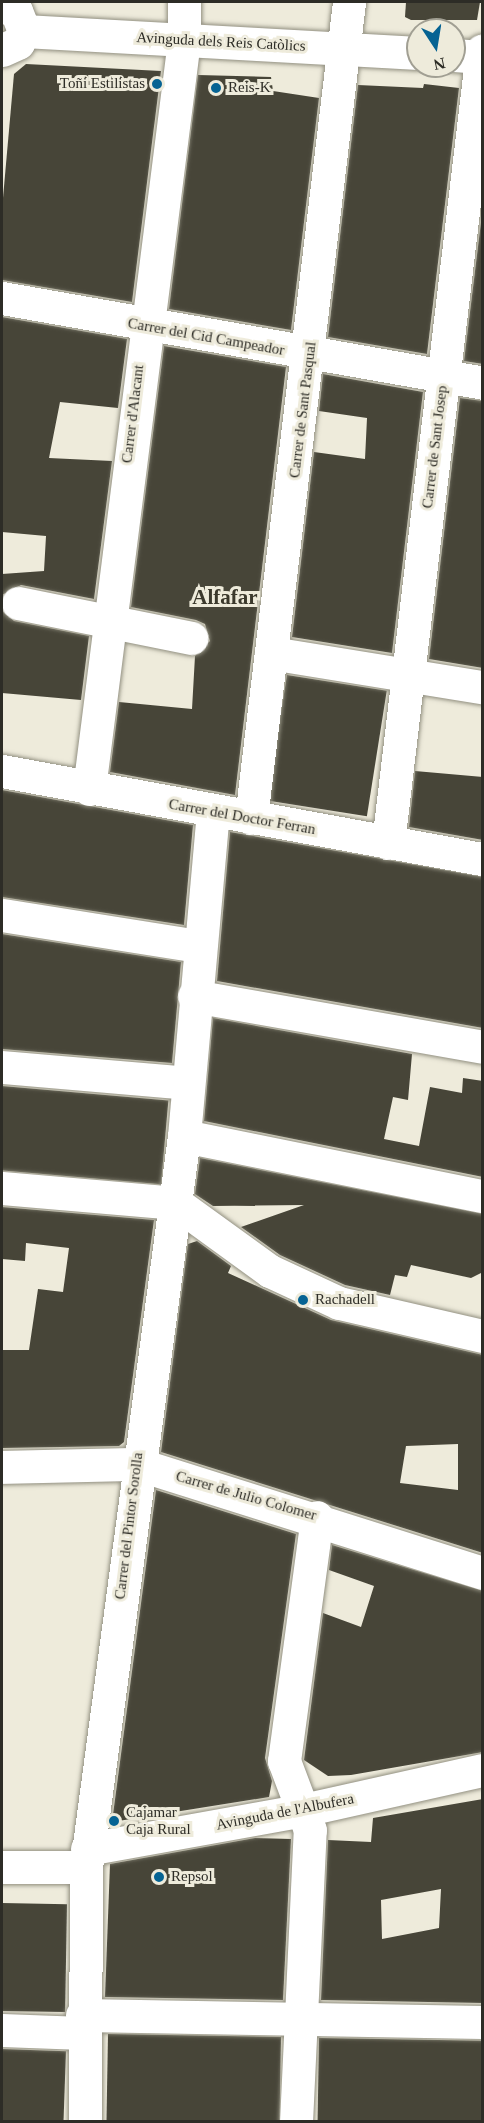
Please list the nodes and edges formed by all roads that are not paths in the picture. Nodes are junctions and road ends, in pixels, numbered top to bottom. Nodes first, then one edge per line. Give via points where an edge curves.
1 (184, 2) edge
2 (349, 2) edge
3 (2, 6) edge
4 (13, 40) edge
5 (184, 40) junction
6 (347, 49) junction
7 (483, 51) edge
8 (406, 52) edge
9 (466, 56) edge
10 (482, 57) edge
11 (2, 298) edge
12 (144, 326) junction
13 (310, 355) junction
14 (443, 378) junction
15 (483, 383) edge
16 (18, 603) dead end
17 (108, 622) junction
18 (192, 638) dead end
19 (271, 653) junction
20 (407, 675) junction
21 (483, 687) edge
22 (2, 771) edge
23 (89, 789) junction
24 (213, 811) junction
25 (250, 818) junction
26 (388, 843) junction
27 (483, 859) edge
28 (2, 915) edge
29 (198, 946) junction
30 (194, 996) junction
31 (483, 1047) edge
32 (2, 1067) edge
33 (187, 1083) junction
34 (184, 1136) junction
35 (2, 1188) edge
36 (483, 1196) edge
37 (176, 1203) junction
38 (472, 1333) edge
39 (137, 1464) junction
40 (2, 1467) edge
41 (317, 1517) junction
42 (483, 1573) edge
43 (483, 1770) edge
44 (303, 1810) junction
45 (87, 1858) junction
46 (2, 1867) edge
47 (298, 2017) junction
48 (483, 2022) edge
49 (82, 2024) junction
50 (2, 2030) edge
51 (85, 2121) edge
52 (296, 2121) edge

1 - 5 street, Carrer d'Alacant
2 - 6 street, Carrer de Sant Pasqual
3 - 4 street, Avinguda dels Reis Catòlics via 16,11
4 - 5 street, Avinguda dels Reis Catòlics
5 - 6 street, Avinguda dels Reis Catòlics
5 - 12 street, Carrer d'Alacant
6 - 8 street, Avinguda dels Reis Catòlics
6 - 13 street, Carrer de Sant Pasqual
7 - 10 street, Carrer de Sant Josep
9 - 10 street
10 - 14 street, Carrer de Sant Josep
11 - 12 street, Carrer del Cid Campeador
12 - 13 street, Carrer del Cid Campeador
12 - 17 street, Carrer d'Alacant
13 - 14 street, Carrer del Cid Campeador
13 - 19 street, Carrer de Sant Pasqual
14 - 15 street, Carrer del Cid Campeador
14 - 20 street, Carrer de Sant Josep
16 - 17 street
17 - 18 street
17 - 23 street, Carrer d'Alacant
19 - 20 street
19 - 25 street, Carrer de Sant Pasqual
20 - 21 street
20 - 26 street, Carrer de Sant Josep
22 - 23 street, Carrer del Doctor Ferran
23 - 24 street, Carrer del Doctor Ferran
24 - 25 street, Carrer del Doctor Ferran
24 - 29 street, Carrer del Pintor Sorolla
25 - 26 street, Carrer del Doctor Ferran
26 - 27 street, Carrer del Doctor Ferran
28 - 29 street
29 - 30 street, Carrer del Pintor Sorolla
30 - 31 street
30 - 33 street, Carrer del Pintor Sorolla
32 - 33 street
33 - 34 street, Carrer del Pintor Sorolla
34 - 36 street
34 - 37 street, Carrer del Pintor Sorolla
35 - 37 street
37 - 38 street via 270,1271 339,1303
37 - 39 street, Carrer del Pintor Sorolla
39 - 40 street, Carrer de Julio Colomer
39 - 41 street, Carrer de Julio Colomer
39 - 45 street, Carrer del Pintor Sorolla
41 - 42 street, Carrer de Julio Colomer
41 - 44 street via 284,1761
43 - 44 street, Avinguda de l'Albufera
44 - 45 street, Avinguda de l'Albufera
44 - 47 street via 310,1830
45 - 46 street, Avinguda de l'Albufera
45 - 49 street, Carrer del Pintor Sorolla
47 - 48 street
47 - 49 street
47 - 52 street
49 - 50 street
49 - 51 street, Carrer del Pintor Sorolla

